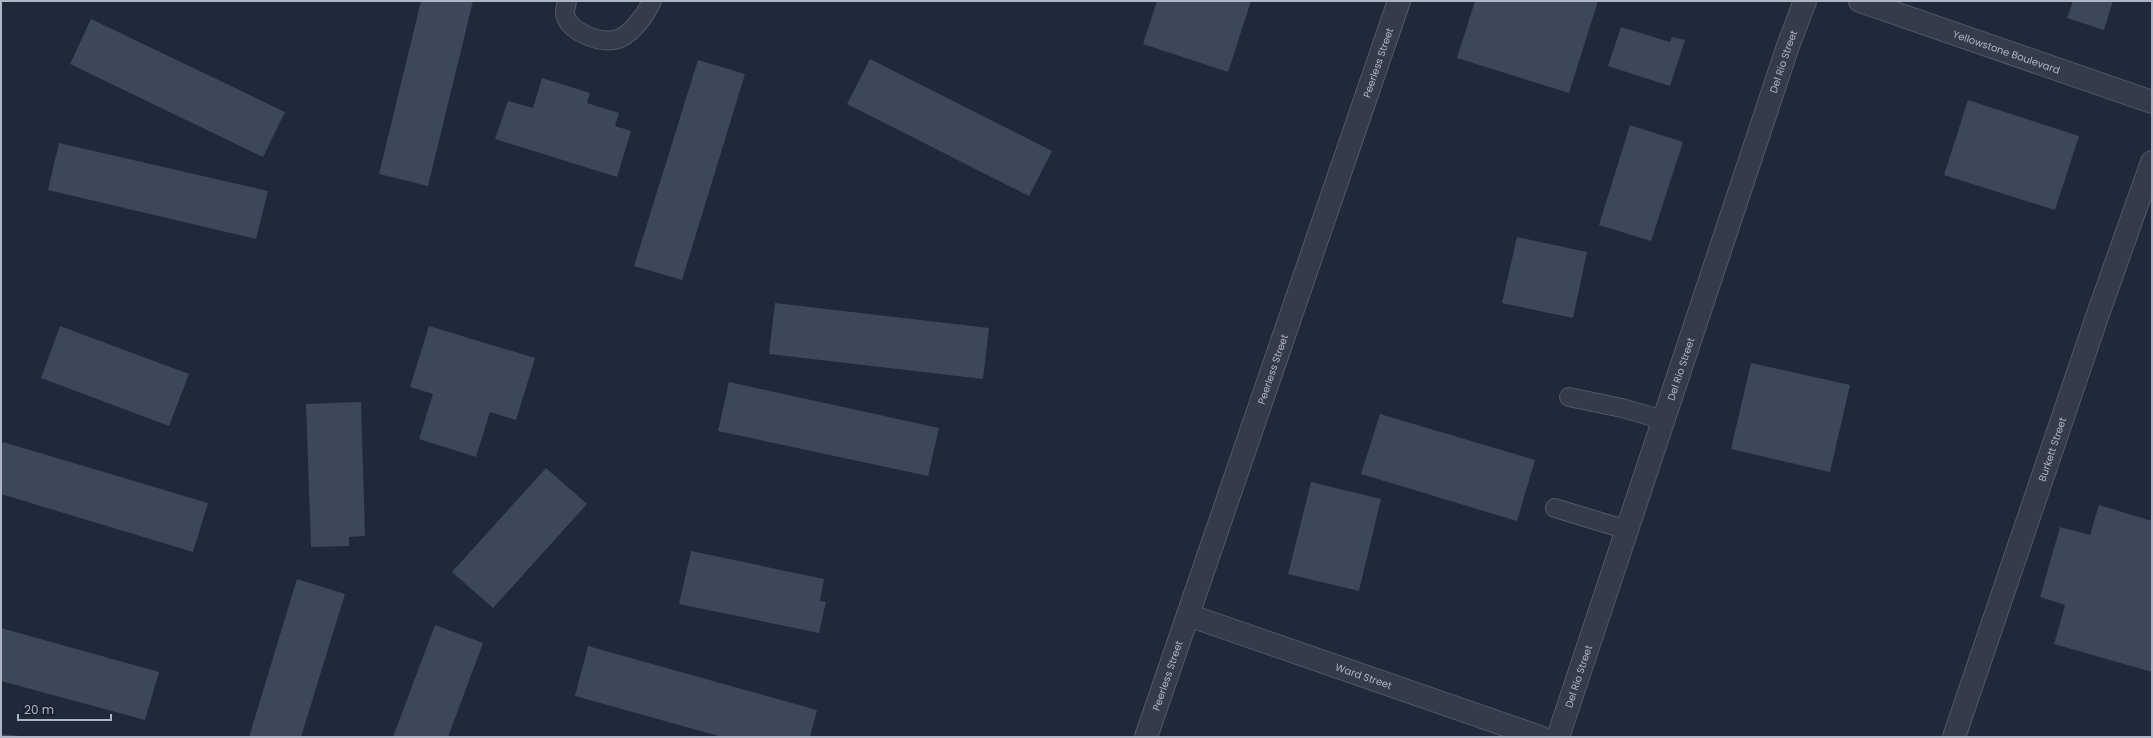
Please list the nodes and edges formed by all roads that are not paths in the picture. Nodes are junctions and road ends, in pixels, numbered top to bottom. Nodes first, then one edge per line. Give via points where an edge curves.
1 (566, 1) edge
2 (652, 1) edge
3 (1398, 1) edge
4 (1805, 1) edge
5 (1860, 1) edge
6 (2152, 102) edge
7 (2152, 162) edge
8 (1569, 397) dead end
9 (1664, 420) junction
10 (1555, 508) dead end
11 (1627, 530) junction
12 (1188, 616) junction
13 (1146, 737) edge
14 (1540, 737) edge
15 (1558, 737) edge
16 (1954, 737) edge

1 - 2 lane via 565,14 577,31 602,39 615,40 630,31 644,17
3 - 12 street, Peerless Street
4 - 9 street, Del Rio Street
5 - 6 street, Yellowstone Boulevard
7 - 16 street, Burkett Street
8 - 9 lane
9 - 11 street, Del Rio Street
10 - 11 lane
11 - 15 street, Del Rio Street
12 - 13 street, Peerless Street
12 - 14 street, Ward Street

